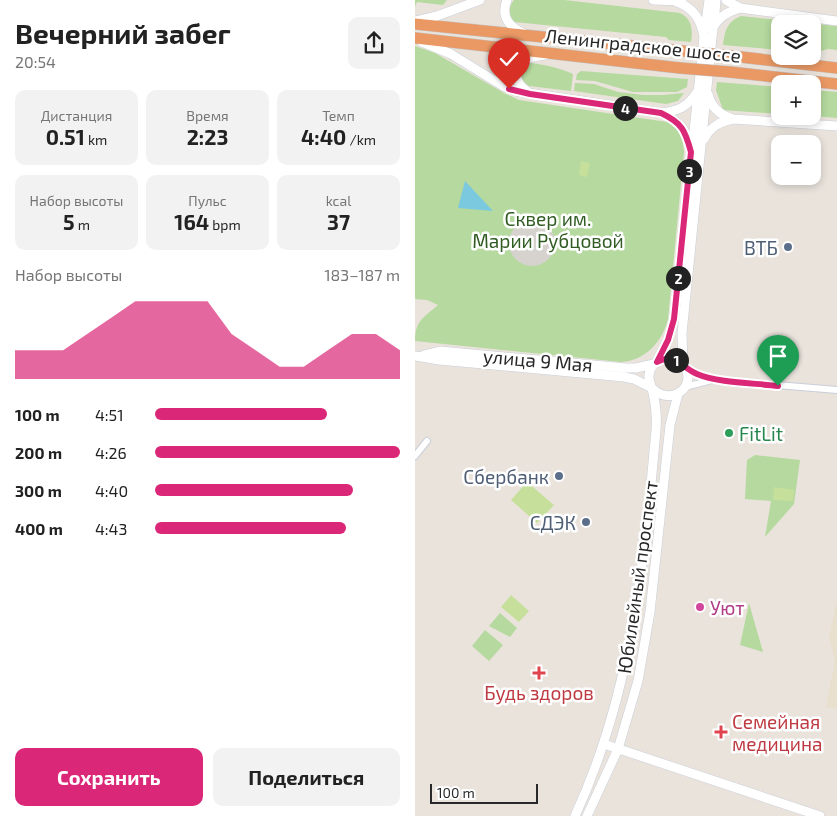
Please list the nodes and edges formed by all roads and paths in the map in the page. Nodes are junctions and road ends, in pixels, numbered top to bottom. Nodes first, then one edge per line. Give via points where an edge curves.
1 (480, 0) edge
2 (507, 0) edge
3 (653, 0) edge
4 (687, 0) edge
5 (709, 0) edge
6 (716, 0) edge
7 (726, 0) edge
8 (471, 2) edge
9 (677, 2) junction
10 (740, 8) junction
11 (415, 20) edge
12 (837, 21) edge
13 (415, 24) edge
14 (713, 28) junction
15 (532, 36) junction
16 (704, 37) junction
17 (415, 39) edge
18 (555, 54) junction
19 (837, 68) edge
20 (837, 84) edge
21 (703, 89) junction
22 (530, 94) junction
23 (661, 113) junction
24 (733, 119) junction
25 (837, 126) edge
26 (702, 146) junction
27 (691, 152) junction
28 (418, 356) edge
29 (656, 363) junction
30 (684, 367) junction
31 (715, 380) junction
32 (653, 389) junction
33 (837, 390) edge
34 (681, 391) junction
35 (427, 441) dead end
36 (415, 456) edge
37 (604, 744) junction
38 (618, 749) junction
39 (575, 816) edge
40 (587, 816) edge
41 (820, 816) edge

1 - 8 main road
2 - 15 main road via 504,12 508,23
3 - 9 main road
4 - 9 main road
5 - 16 main road
6 - 14 main road
7 - 10 main road
8 - 11 main road via 437,16
9 - 16 main road via 697,16
10 - 12 main road
10 - 14 main road via 725,13
13 - 15 highway, Ленинградское шоссе
14 - 21 main road
15 - 19 highway, Ленинградское шоссе, bridge
16 - 21 main road
17 - 18 highway, Ленинградское шоссе
17 - 22 main road via 451,54 509,89
18 - 20 highway, Ленинградское шоссе, bridge
18 - 22 main road via 531,58 518,65 517,82
21 - 23 main road via 683,108
21 - 24 main road via 714,109
21 - 26 main road, Юбилейный проспект
21 - 27 main road, Юбилейный проспект
22 - 23 main road
23 - 27 main road via 682,127
24 - 25 main road
24 - 26 main road via 712,127
26 - 30 main road, Юбилейный проспект via 682,333
27 - 29 main road, Юбилейный проспект via 674,319
28 - 29 main road, улица 9 Мая via 440,351 626,368
28 - 32 main road, улица 9 Мая via 634,379
29 - 30 main road via 670,358
29 - 32 main road, Юбилейный проспект via 649,375
30 - 31 street
30 - 34 main road, Юбилейный проспект via 687,377
31 - 33 street
31 - 34 street via 697,383
32 - 34 main road via 667,397
32 - 37 main road, Юбилейный проспект via 656,424 636,609 624,673
34 - 38 main road, Юбилейный проспект via 670,425 645,644
35 - 36 street
37 - 38 main road
37 - 39 main road, Юбилейный проспект
38 - 40 main road, Юбилейный проспект
38 - 41 main road

